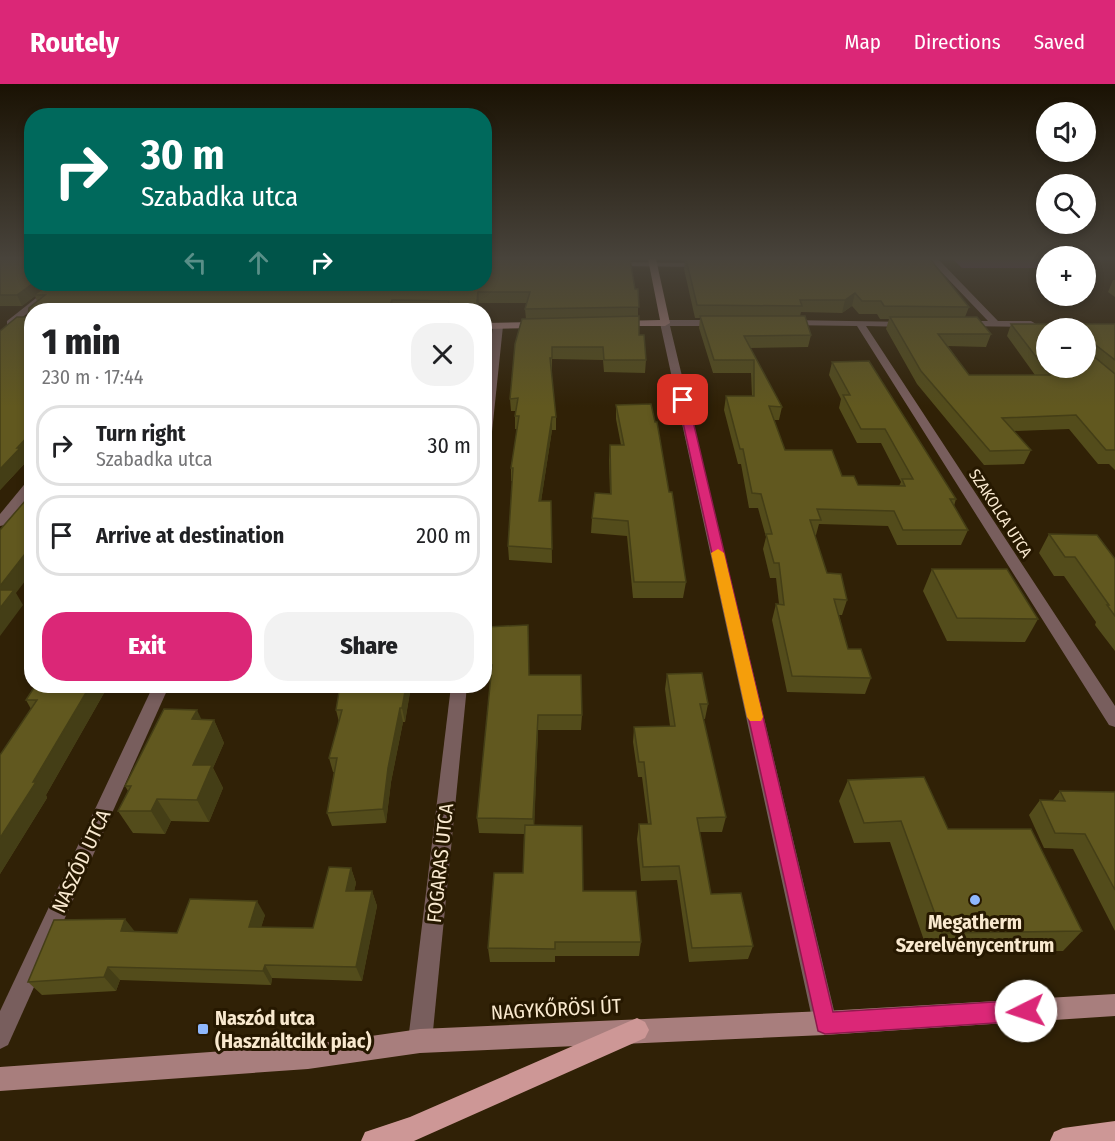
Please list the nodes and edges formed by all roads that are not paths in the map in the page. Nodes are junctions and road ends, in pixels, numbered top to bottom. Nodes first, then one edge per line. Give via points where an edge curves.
1 (662, 308) edge
2 (980, 308) edge
3 (24, 312) edge
4 (10, 323) junction
5 (23, 323) edge
6 (665, 323) junction
7 (734, 323) edge
8 (780, 323) edge
9 (605, 324) edge
10 (860, 324) junction
11 (916, 324) edge
12 (950, 324) edge
13 (996, 324) junction
14 (1036, 324) edge
15 (546, 325) edge
16 (492, 326) edge
17 (498, 326) junction
18 (0, 332) edge
19 (492, 380) edge
20 (24, 493) edge
21 (0, 522) edge
22 (158, 693) edge
23 (458, 693) edge
24 (1115, 720) edge
25 (1115, 1005) edge
26 (825, 1023) junction
27 (637, 1030) junction
28 (0, 1037) edge
29 (420, 1041) junction
30 (0, 1079) edge
31 (1115, 1134) edge
32 (374, 1141) edge
33 (1063, 1141) edge

1 - 6 main road
2 - 13 street
3 - 4 street
4 - 5 main road
4 - 18 main road
6 - 7 street
6 - 9 main road
6 - 26 street
8 - 10 street
10 - 11 street
10 - 24 street, SZAKOLCA UTCA
12 - 13 street
13 - 14 street
15 - 17 main road
16 - 17 main road
17 - 19 street
20 - 21 street
22 - 28 street, NASZÓD UTCA
23 - 29 street, FOGARAS UTCA
25 - 26 main road, NAGYKŐRÖSI ÚT
26 - 27 main road, NAGYKŐRÖSI ÚT
27 - 29 main road, NAGYKŐRÖSI ÚT
27 - 32 main road via 412,1129
29 - 30 main road, NAGYKŐRÖSI ÚT via 308,1057
31 - 33 main road

